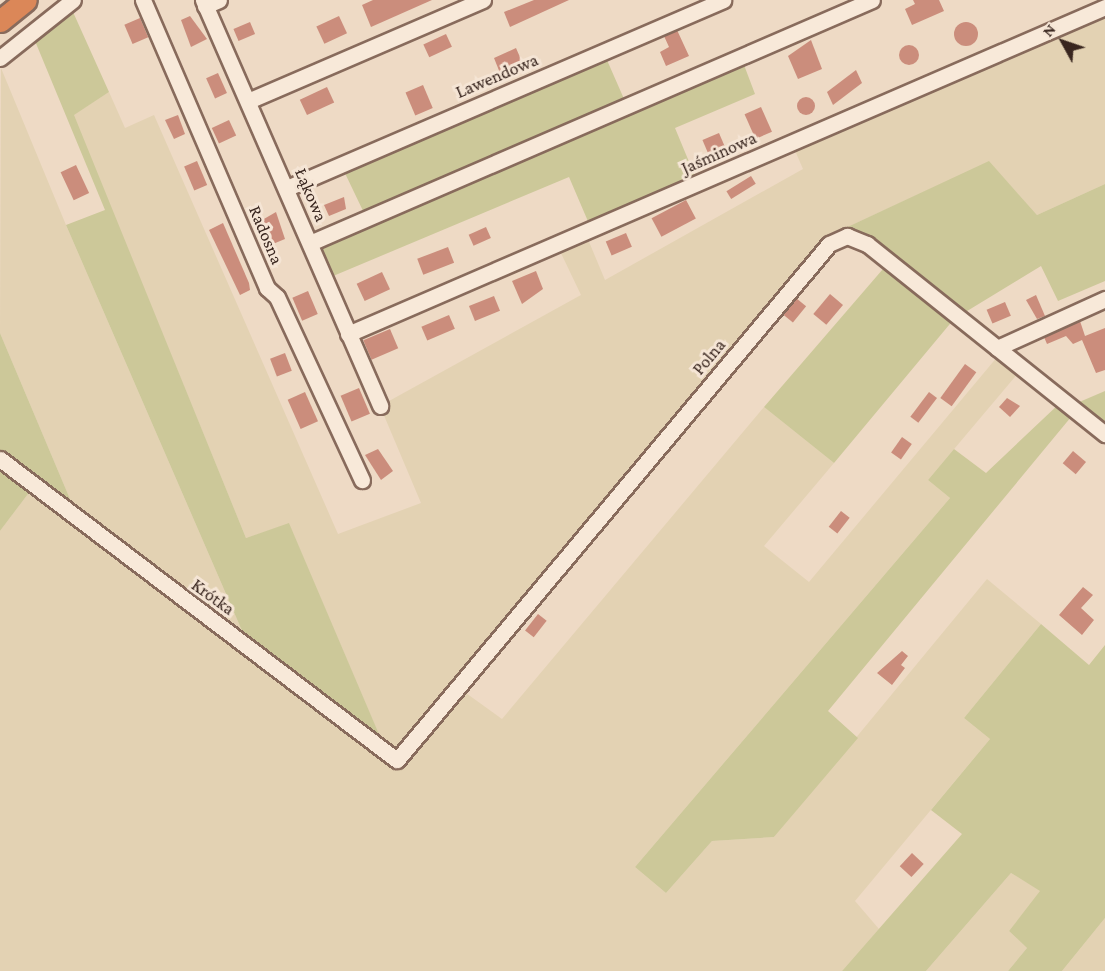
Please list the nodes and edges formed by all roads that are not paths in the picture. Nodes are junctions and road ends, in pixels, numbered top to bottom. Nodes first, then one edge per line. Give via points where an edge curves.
1 (26, 0) edge
2 (73, 0) edge
3 (143, 0) edge
4 (483, 0) edge
5 (723, 0) edge
6 (872, 0) edge
7 (209, 2) edge
8 (1105, 7) edge
9 (0, 21) edge
10 (0, 57) edge
11 (248, 101) junction
12 (287, 188) junction
13 (310, 243) junction
14 (1105, 299) edge
15 (348, 334) junction
16 (997, 348) junction
17 (380, 406) dead end
18 (1105, 434) edge
19 (4, 462) edge
20 (362, 480) dead end
21 (397, 760) joint

1 - 9 highway
2 - 10 street
3 - 20 street, Radosna via 267,288 277,297
4 - 11 street
5 - 12 street, Lawendowa
6 - 13 street
7 - 11 street, Łąkowa
8 - 15 street, Jaśminowa
11 - 12 street, Łąkowa
12 - 13 street, Łąkowa
13 - 15 street, Łąkowa
14 - 16 street
15 - 17 street, Łąkowa
16 - 18 street, Polna
16 - 21 street, Polna via 867,244 847,236 829,244
19 - 21 street, Krótka

